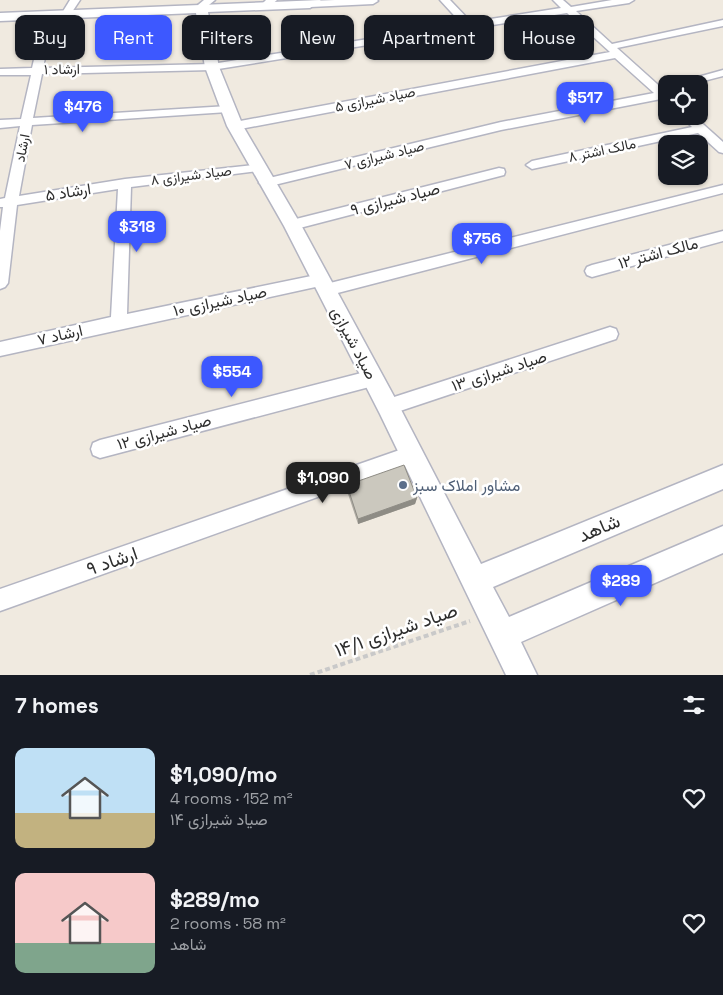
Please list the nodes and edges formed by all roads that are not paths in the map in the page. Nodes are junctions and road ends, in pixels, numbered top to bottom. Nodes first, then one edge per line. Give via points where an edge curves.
1 (75, 0) edge
2 (445, 0) edge
3 (558, 0) edge
4 (624, 0) edge
5 (374, 1) edge
6 (313, 2) edge
7 (269, 3) edge
8 (205, 4) edge
9 (570, 10) junction
10 (67, 13) junction
11 (48, 15) edge
12 (459, 15) edge
13 (15, 16) edge
14 (0, 17) edge
15 (494, 22) edge
16 (723, 23) edge
17 (364, 43) edge
18 (610, 46) junction
19 (618, 54) junction
20 (38, 60) edge
21 (212, 67) junction
22 (36, 70) junction
23 (0, 72) edge
24 (723, 73) edge
25 (708, 77) edge
26 (658, 88) edge
27 (658, 93) edge
28 (231, 118) junction
29 (27, 122) junction
30 (0, 124) edge
31 (697, 125) edge
32 (501, 126) joint
33 (700, 128) junction
34 (723, 149) edge
35 (532, 165) dead end
36 (499, 172) dead end
37 (262, 175) junction
38 (125, 183) junction
39 (723, 190) edge
40 (6, 202) edge
41 (292, 225) junction
42 (723, 236) edge
43 (592, 271) dead end
44 (0, 283) edge
45 (324, 285) junction
46 (119, 322) junction
47 (610, 334) dead end
48 (0, 349) edge
49 (373, 378) junction
50 (388, 407) junction
51 (100, 449) dead end
52 (411, 455) junction
53 (723, 476) edge
54 (723, 538) edge
55 (475, 580) junction
56 (0, 600) edge
57 (497, 624) junction
58 (522, 675) edge

1 - 10 street
2 - 12 street
3 - 9 street
4 - 9 street, ارشاد ۱
5 - 6 street
6 - 7 street
7 - 8 street
8 - 10 street
8 - 21 street, صیاد شیرازی
9 - 15 street, ارشاد ۱
9 - 18 street
10 - 11 street
13 - 14 street
16 - 18 street
17 - 21 street, ارشاد ۱
18 - 19 street
19 - 26 street
19 - 28 street, صیاد شیرازی ۵
20 - 22 street, ارشاد
21 - 22 street, ارشاد ۱
21 - 28 street, صیاد شیرازی
22 - 23 street, ارشاد ۱
22 - 29 street, ارشاد
24 - 25 street
27 - 32 street
28 - 29 street, صیاد شیرازی ۵ via 137,117
28 - 37 street, صیاد شیرازی
29 - 30 street, صیاد شیرازی ۵
29 - 40 street, ارشاد
31 - 33 street
32 - 37 street, صیاد شیرازی ۷
33 - 34 street
33 - 35 street, مالک اشتر ۸
36 - 41 street, صیاد شیرازی ۹
37 - 38 street, صیاد شیرازی ۸
37 - 41 street, صیاد شیرازی
38 - 40 street, ارشاد ۵
38 - 46 street
39 - 45 street, صیاد شیرازی ۱۰
40 - 44 street, ارشاد
41 - 45 street, صیاد شیرازی
42 - 43 street, مالک اشتر ۱۲
45 - 46 street, صیاد شیرازی ۱۰
45 - 49 street, صیاد شیرازی
46 - 48 street, ارشاد ۷
47 - 50 street, صیاد شیرازی ۱۳
49 - 50 street, صیاد شیرازی
49 - 51 street, صیاد شیرازی ۱۲
50 - 52 street, صیاد شیرازی
52 - 55 street, صیاد شیرازی
52 - 56 street, ارشاد ۹
53 - 55 street, شاهد
54 - 57 street
55 - 57 street, صیاد شیرازی
57 - 58 street, صیاد شیرازی

